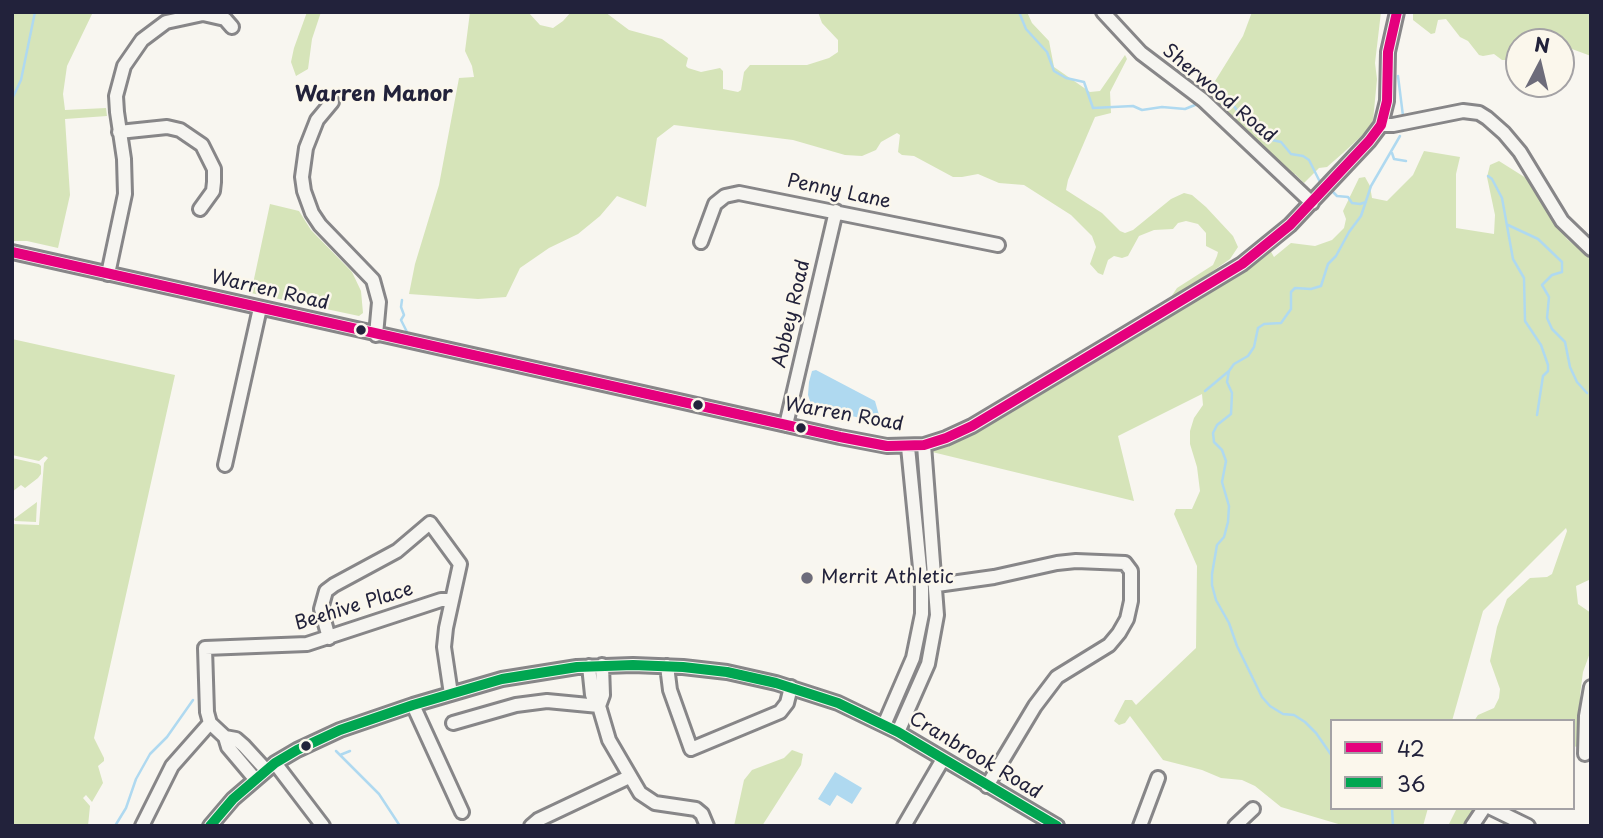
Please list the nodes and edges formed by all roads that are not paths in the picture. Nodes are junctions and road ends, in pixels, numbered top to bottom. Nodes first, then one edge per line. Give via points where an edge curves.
1 (1103, 12) edge
2 (1397, 12) edge
3 (232, 27) dead end
4 (332, 102) dead end
5 (1381, 125) junction
6 (119, 132) junction
7 (1312, 203) junction
8 (200, 209) dead end
9 (836, 211) junction
10 (701, 242) dead end
11 (998, 245) dead end
12 (1591, 249) edge
13 (12, 252) edge
14 (108, 274) junction
15 (260, 309) junction
16 (376, 335) junction
17 (786, 425) junction
18 (924, 444) junction
19 (908, 447) junction
20 (225, 465) dead end
21 (937, 585) junction
22 (452, 600) junction
23 (329, 638) junction
24 (595, 666) junction
25 (667, 666) junction
26 (791, 687) junction
27 (1591, 687) edge
28 (451, 694) junction
29 (413, 705) junction
30 (598, 706) junction
31 (210, 723) junction
32 (453, 723) dead end
33 (884, 725) junction
34 (898, 732) junction
35 (225, 737) junction
36 (1583, 754) edge
37 (943, 759) junction
38 (270, 767) junction
39 (629, 777) junction
40 (1158, 778) dead end
41 (255, 779) junction
42 (987, 786) junction
43 (1253, 809) dead end
44 (1483, 810) edge
45 (1494, 810) edge
46 (461, 812) dead end
47 (142, 826) edge
48 (210, 826) edge
49 (323, 826) edge
50 (531, 826) edge
51 (707, 826) edge
52 (904, 826) edge
53 (1057, 826) edge
54 (1140, 826) edge
55 (1235, 826) edge
56 (1472, 826) edge
57 (1528, 826) edge

1 - 7 street, Sherwood Road via 1141,53 1210,106
2 - 5 street
3 - 6 street via 214,15 192,15 166,22 142,40 119,79
4 - 16 street via 317,120 306,148 304,191 320,225 373,280 379,302
5 - 7 street, Warren Road
5 - 12 street via 1463,111 1479,113 1520,152 1562,221
6 - 8 street via 167,127 202,145 215,169 213,191
6 - 14 street via 125,194
7 - 18 street, Warren Road via 1269,244 1211,283 972,426
9 - 10 street, Penny Lane via 732,194 715,204
9 - 11 street, Penny Lane
9 - 17 street, Abbey Road
13 - 14 street, Warren Road
14 - 15 street, Warren Road
15 - 16 street, Warren Road
15 - 20 street
16 - 17 street, Warren Road
17 - 19 street, Warren Road
18 - 19 street, Warren Road
18 - 21 street
19 - 33 street via 922,614 913,658
21 - 34 street via 929,664
21 - 42 street via 1057,563 1128,565 1127,619 1109,645 1047,688
22 - 23 street, Beehive Place
22 - 23 street via 460,564 430,523 397,551 326,591 321,608
22 - 28 street via 444,647
23 - 31 street, Beehive Place via 291,647 205,648
24 - 25 street, Cranbrook Road
24 - 28 street, Cranbrook Road via 519,676
24 - 30 street via 592,695
25 - 26 street, Cranbrook Road via 721,671
25 - 26 street via 670,690 691,749 780,712 788,703
26 - 33 street, Cranbrook Road
27 - 36 street
28 - 29 street, Cranbrook Road
29 - 38 street, Cranbrook Road via 324,737
29 - 46 street
30 - 32 street via 547,701
30 - 39 street via 609,740
31 - 35 street
31 - 47 street via 172,766
33 - 34 street, Cranbrook Road
34 - 37 street, Cranbrook Road
35 - 38 street via 236,740
35 - 41 street
37 - 42 street, Cranbrook Road
37 - 52 street
38 - 41 street, Cranbrook Road
38 - 49 street
39 - 50 street
39 - 51 street via 647,799 696,809
40 - 54 street
41 - 48 street, Cranbrook Road
42 - 53 street, Cranbrook Road
43 - 55 street
44 - 56 street
45 - 57 street

